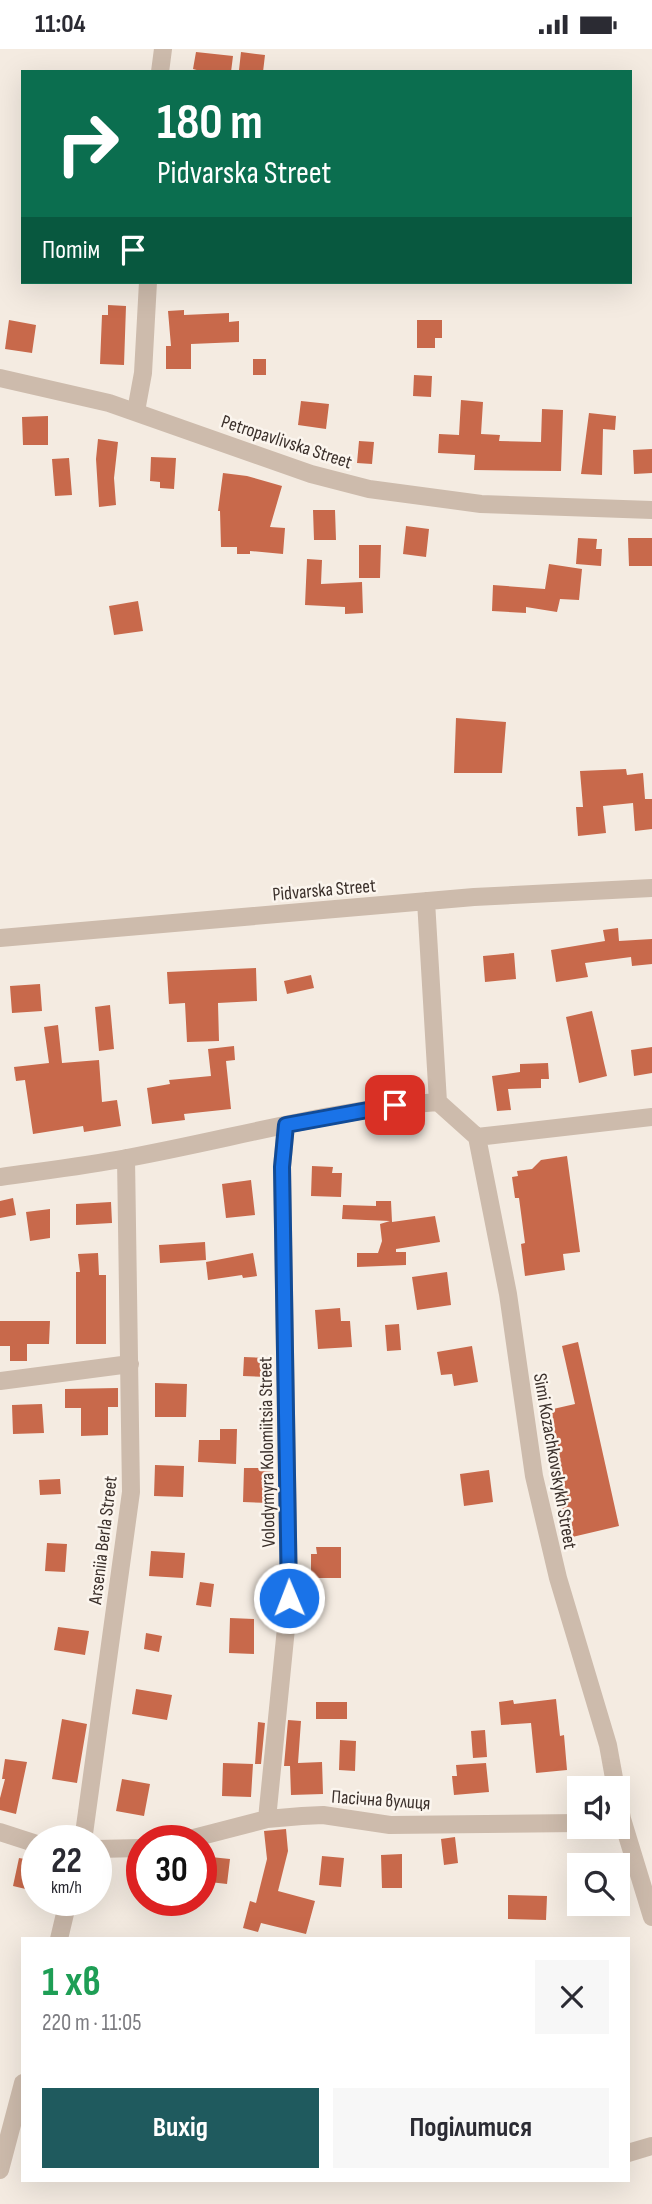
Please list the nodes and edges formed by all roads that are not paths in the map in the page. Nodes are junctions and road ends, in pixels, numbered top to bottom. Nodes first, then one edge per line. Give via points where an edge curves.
1 (163, 49) edge
2 (160, 70) edge
3 (148, 284) edge
4 (0, 378) edge
5 (136, 411) junction
6 (652, 509) edge
7 (652, 888) edge
8 (426, 901) junction
9 (0, 938) edge
10 (438, 1102) junction
11 (652, 1117) edge
12 (286, 1125) junction
13 (477, 1137) junction
14 (127, 1158) junction
15 (0, 1177) edge
16 (130, 1364) junction
17 (0, 1381) edge
18 (614, 1776) edge
19 (267, 1819) junction
20 (567, 1823) edge
21 (85, 1825) edge
22 (0, 1832) edge
23 (217, 1832) edge
24 (21, 1839) edge
25 (627, 1839) edge
26 (64, 1916) edge
27 (652, 1917) edge
28 (59, 1937) edge
29 (21, 2091) edge
30 (652, 2146) edge
31 (630, 2152) edge
32 (0, 2170) edge

1 - 2 street
3 - 5 street
4 - 5 street, Petropavlivska Street
5 - 6 street, Petropavlivska Street via 312,474 369,489 481,504
7 - 8 street, Pidvarska Street
8 - 9 street, Pidvarska Street
8 - 10 street
10 - 12 street
10 - 13 street
11 - 13 street
12 - 14 street
12 - 19 street, Volodymyra Kolomiitsia Street via 282,1167 289,1598
13 - 18 street, Simi Kozachkovskykh Street via 508,1294 534,1476
14 - 15 street
14 - 16 street, Arseniia Berla Street
16 - 17 street
16 - 21 street, Arseniia Berla Street via 131,1492
19 - 20 street, Пасічна вулиця via 323,1815 390,1825
19 - 23 street, Пасічна вулиця
22 - 24 street
25 - 27 street
26 - 28 street
29 - 32 street
30 - 31 street

